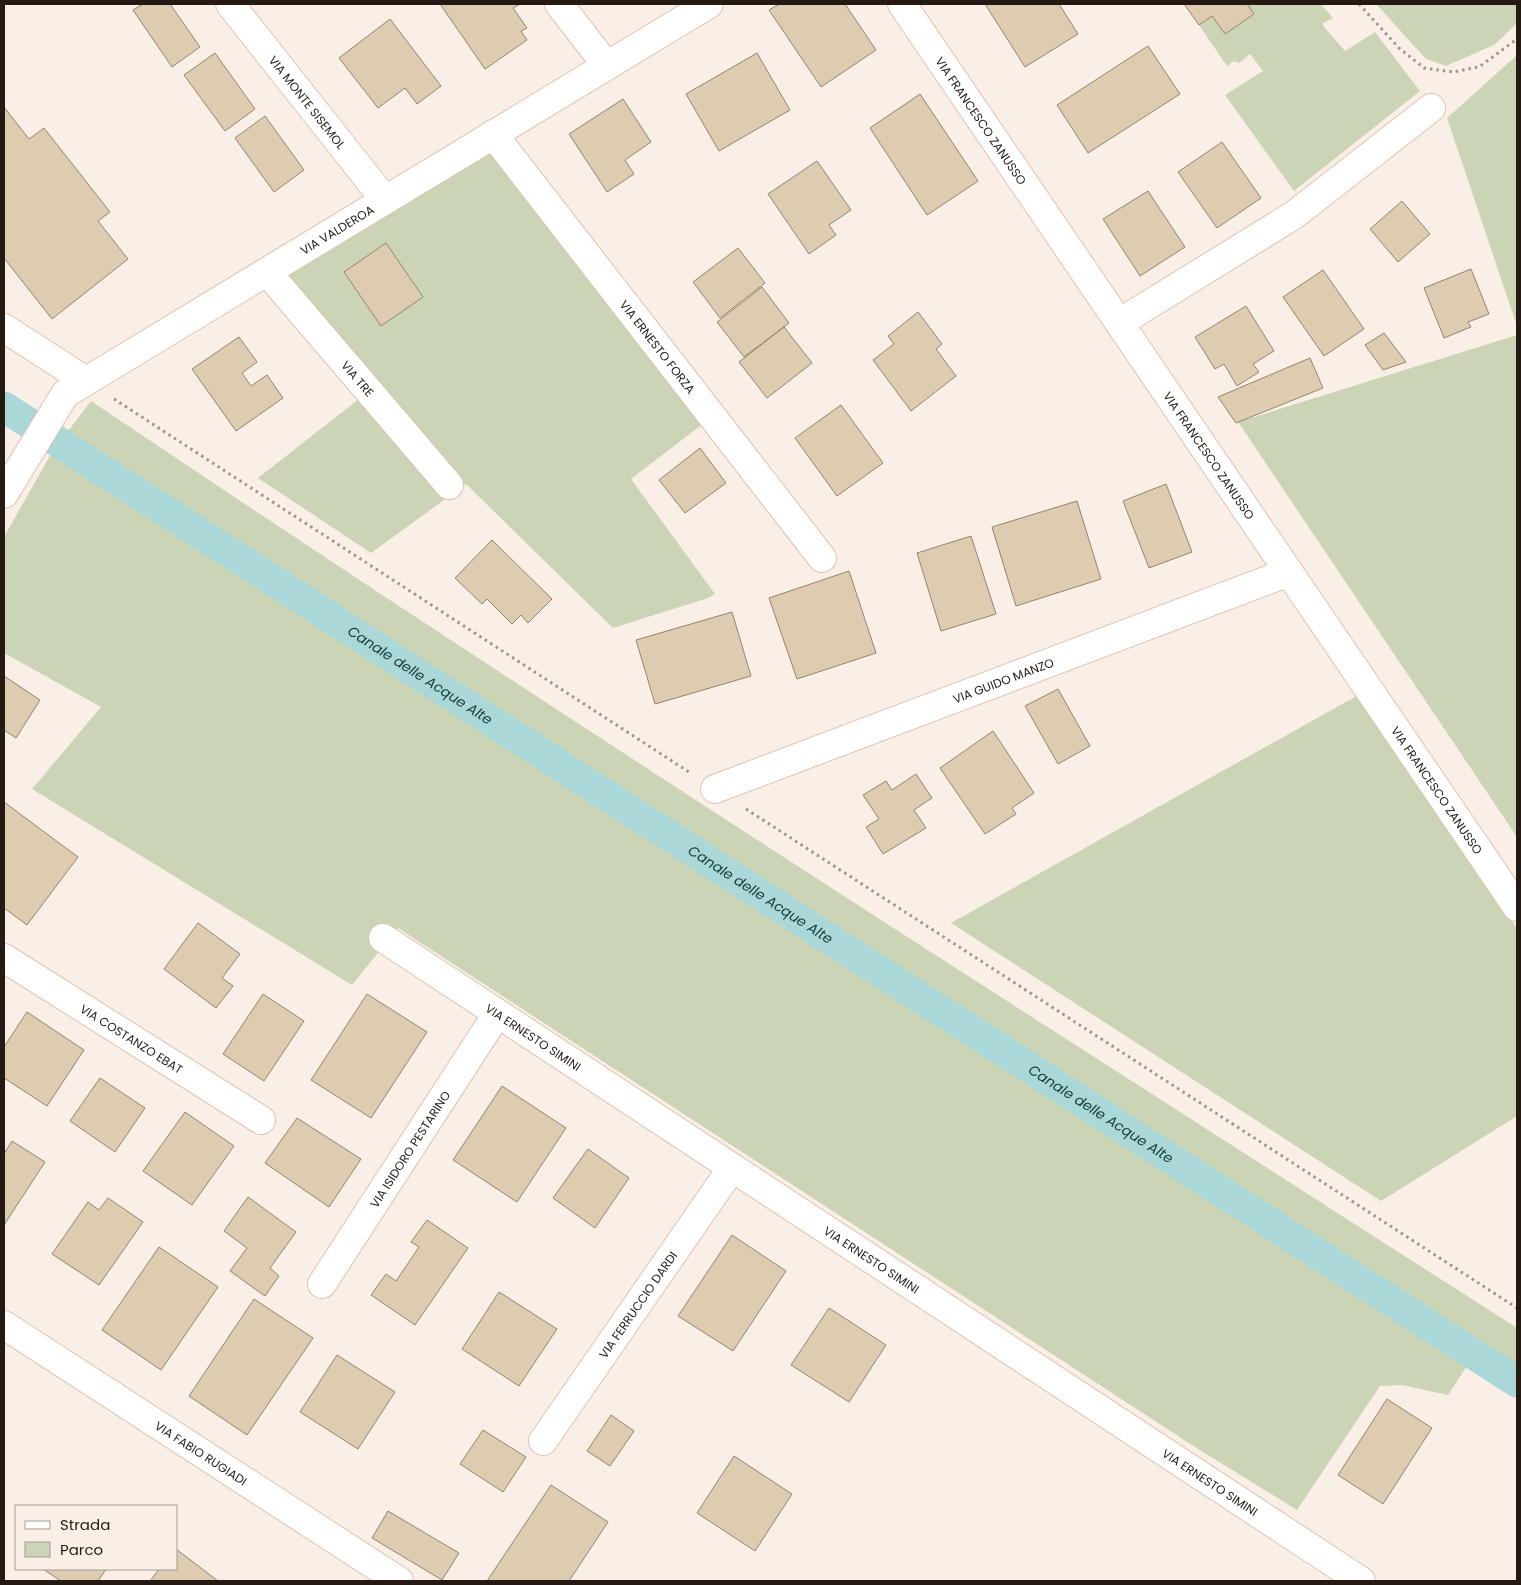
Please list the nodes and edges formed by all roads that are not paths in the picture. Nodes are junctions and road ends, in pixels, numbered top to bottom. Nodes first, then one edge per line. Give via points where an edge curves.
1 (230, 4) edge
2 (559, 4) edge
3 (709, 4) edge
4 (902, 4) edge
5 (607, 66) junction
6 (1431, 108) dead end
7 (494, 134) junction
8 (385, 200) junction
9 (266, 272) junction
10 (1118, 323) junction
11 (4, 328) edge
12 (76, 387) junction
13 (449, 485) dead end
14 (9, 486) edge
15 (822, 558) dead end
16 (1289, 572) junction
17 (715, 789) road end
18 (1517, 907) edge
19 (383, 938) dead end
20 (4, 958) edge
21 (497, 1014) junction
22 (261, 1120) dead end
23 (732, 1168) junction
24 (322, 1284) dead end
25 (4, 1325) edge
26 (543, 1441) dead end
27 (398, 1581) edge
28 (1361, 1581) edge

1 - 8 street, VIA MONTE SISEMOL
2 - 5 street
3 - 5 street, VIA VALDEROA
4 - 10 street, VIA FRANCESCO ZANUSSO
5 - 7 street, VIA VALDEROA
6 - 10 street via 1294,215
7 - 8 street, VIA VALDEROA
7 - 15 street, VIA ERNESTO FORZA
8 - 9 street, VIA VALDEROA
9 - 12 street, VIA VALDEROA
9 - 13 street, VIA TRE
10 - 16 street, VIA FRANCESCO ZANUSSO
11 - 12 street
12 - 14 street, VIA VALDEROA
16 - 17 street, VIA GUIDO MANZO
16 - 18 street, VIA FRANCESCO ZANUSSO
19 - 21 street, VIA ERNESTO SIMINI
20 - 22 street, VIA COSTANZO EBAT
21 - 23 street, VIA ERNESTO SIMINI
21 - 24 street, VIA ISIDORO PESTARINO
23 - 26 street, VIA FERRUCCIO DARDI
23 - 28 street, VIA ERNESTO SIMINI
25 - 27 street, VIA FABIO RUGIADI

